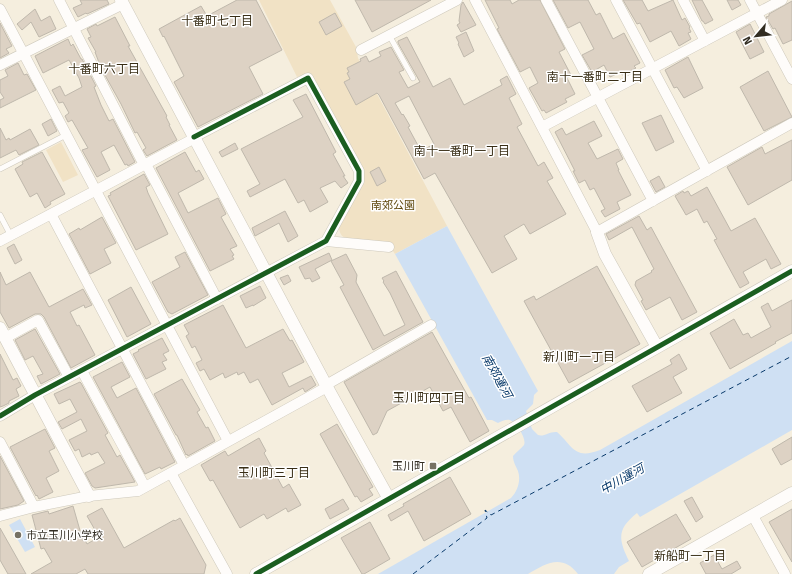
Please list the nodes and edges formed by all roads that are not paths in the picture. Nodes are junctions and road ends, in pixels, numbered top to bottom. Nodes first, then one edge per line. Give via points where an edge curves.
1 (59, 0) edge
2 (457, 0) edge
3 (475, 0) edge
4 (546, 0) edge
5 (616, 0) edge
6 (684, 0) edge
7 (750, 0) edge
8 (782, 0) edge
9 (122, 2) edge
10 (0, 9) edge
11 (757, 13) junction
12 (74, 28) junction
13 (389, 36) junction
14 (705, 41) junction
15 (361, 50) dead end
16 (23, 53) junction
17 (0, 64) edge
18 (652, 68) junction
19 (412, 78) dead end
20 (792, 79) edge
21 (598, 98) junction
22 (792, 123) edge
23 (542, 127) junction
24 (66, 135) junction
25 (194, 137) junction
26 (145, 164) junction
27 (0, 169) edge
28 (707, 171) junction
29 (95, 191) junction
30 (653, 201) junction
31 (51, 214) junction
32 (0, 215) edge
33 (598, 232) junction
34 (11, 236) junction
35 (0, 241) edge
36 (326, 241) junction
37 (389, 247) dead end
38 (792, 271) edge
39 (266, 272) junction
40 (217, 298) junction
41 (166, 325) junction
42 (431, 326) dead end
43 (2, 333) edge
44 (657, 347) junction
45 (123, 349) junction
46 (82, 370) junction
47 (69, 377) junction
48 (326, 386) junction
49 (35, 395) junction
50 (0, 416) edge
51 (228, 441) junction
52 (0, 442) edge
53 (184, 465) junction
54 (171, 473) junction
55 (145, 487) junction
56 (792, 493) edge
57 (89, 496) junction
58 (389, 499) junction
59 (34, 507) junction
60 (0, 516) edge
61 (753, 516) junction
62 (227, 574) edge
63 (256, 574) edge
64 (649, 574) edge
65 (785, 574) edge

1 - 12 street
2 - 13 street
3 - 23 street
4 - 21 street
5 - 18 street
6 - 14 street
7 - 11 street
8 - 11 street
9 - 12 street
9 - 25 street
10 - 16 street
11 - 14 street
11 - 20 street
12 - 16 street
12 - 26 street
13 - 15 street
13 - 19 lane
14 - 18 street
16 - 17 street
16 - 24 street
18 - 21 street
18 - 28 street
21 - 23 street
21 - 30 street
22 - 28 street
23 - 33 street
24 - 27 lane
24 - 29 street
25 - 26 street
25 - 36 street via 308,78 358,171 359,181
25 - 39 street
26 - 29 street
26 - 40 street
28 - 30 street
29 - 31 street
29 - 41 street
30 - 33 street
31 - 34 street
31 - 45 street
32 - 34 lane
33 - 44 street via 606,254
34 - 35 street
36 - 37 street
36 - 39 street
38 - 44 street
39 - 40 street
39 - 48 street
40 - 41 street
41 - 45 street
41 - 51 street
42 - 48 street
43 - 47 street via 38,320
43 - 49 street
44 - 58 street
45 - 46 street
45 - 53 street
46 - 47 street
46 - 55 street
47 - 49 street
48 - 51 street
48 - 58 street
49 - 50 street
49 - 57 street
51 - 53 street
52 - 59 street
53 - 54 street
54 - 55 street
54 - 62 street
55 - 57 street via 138,491
56 - 61 street
57 - 59 street
58 - 63 street
59 - 60 street
61 - 64 street
61 - 65 street

